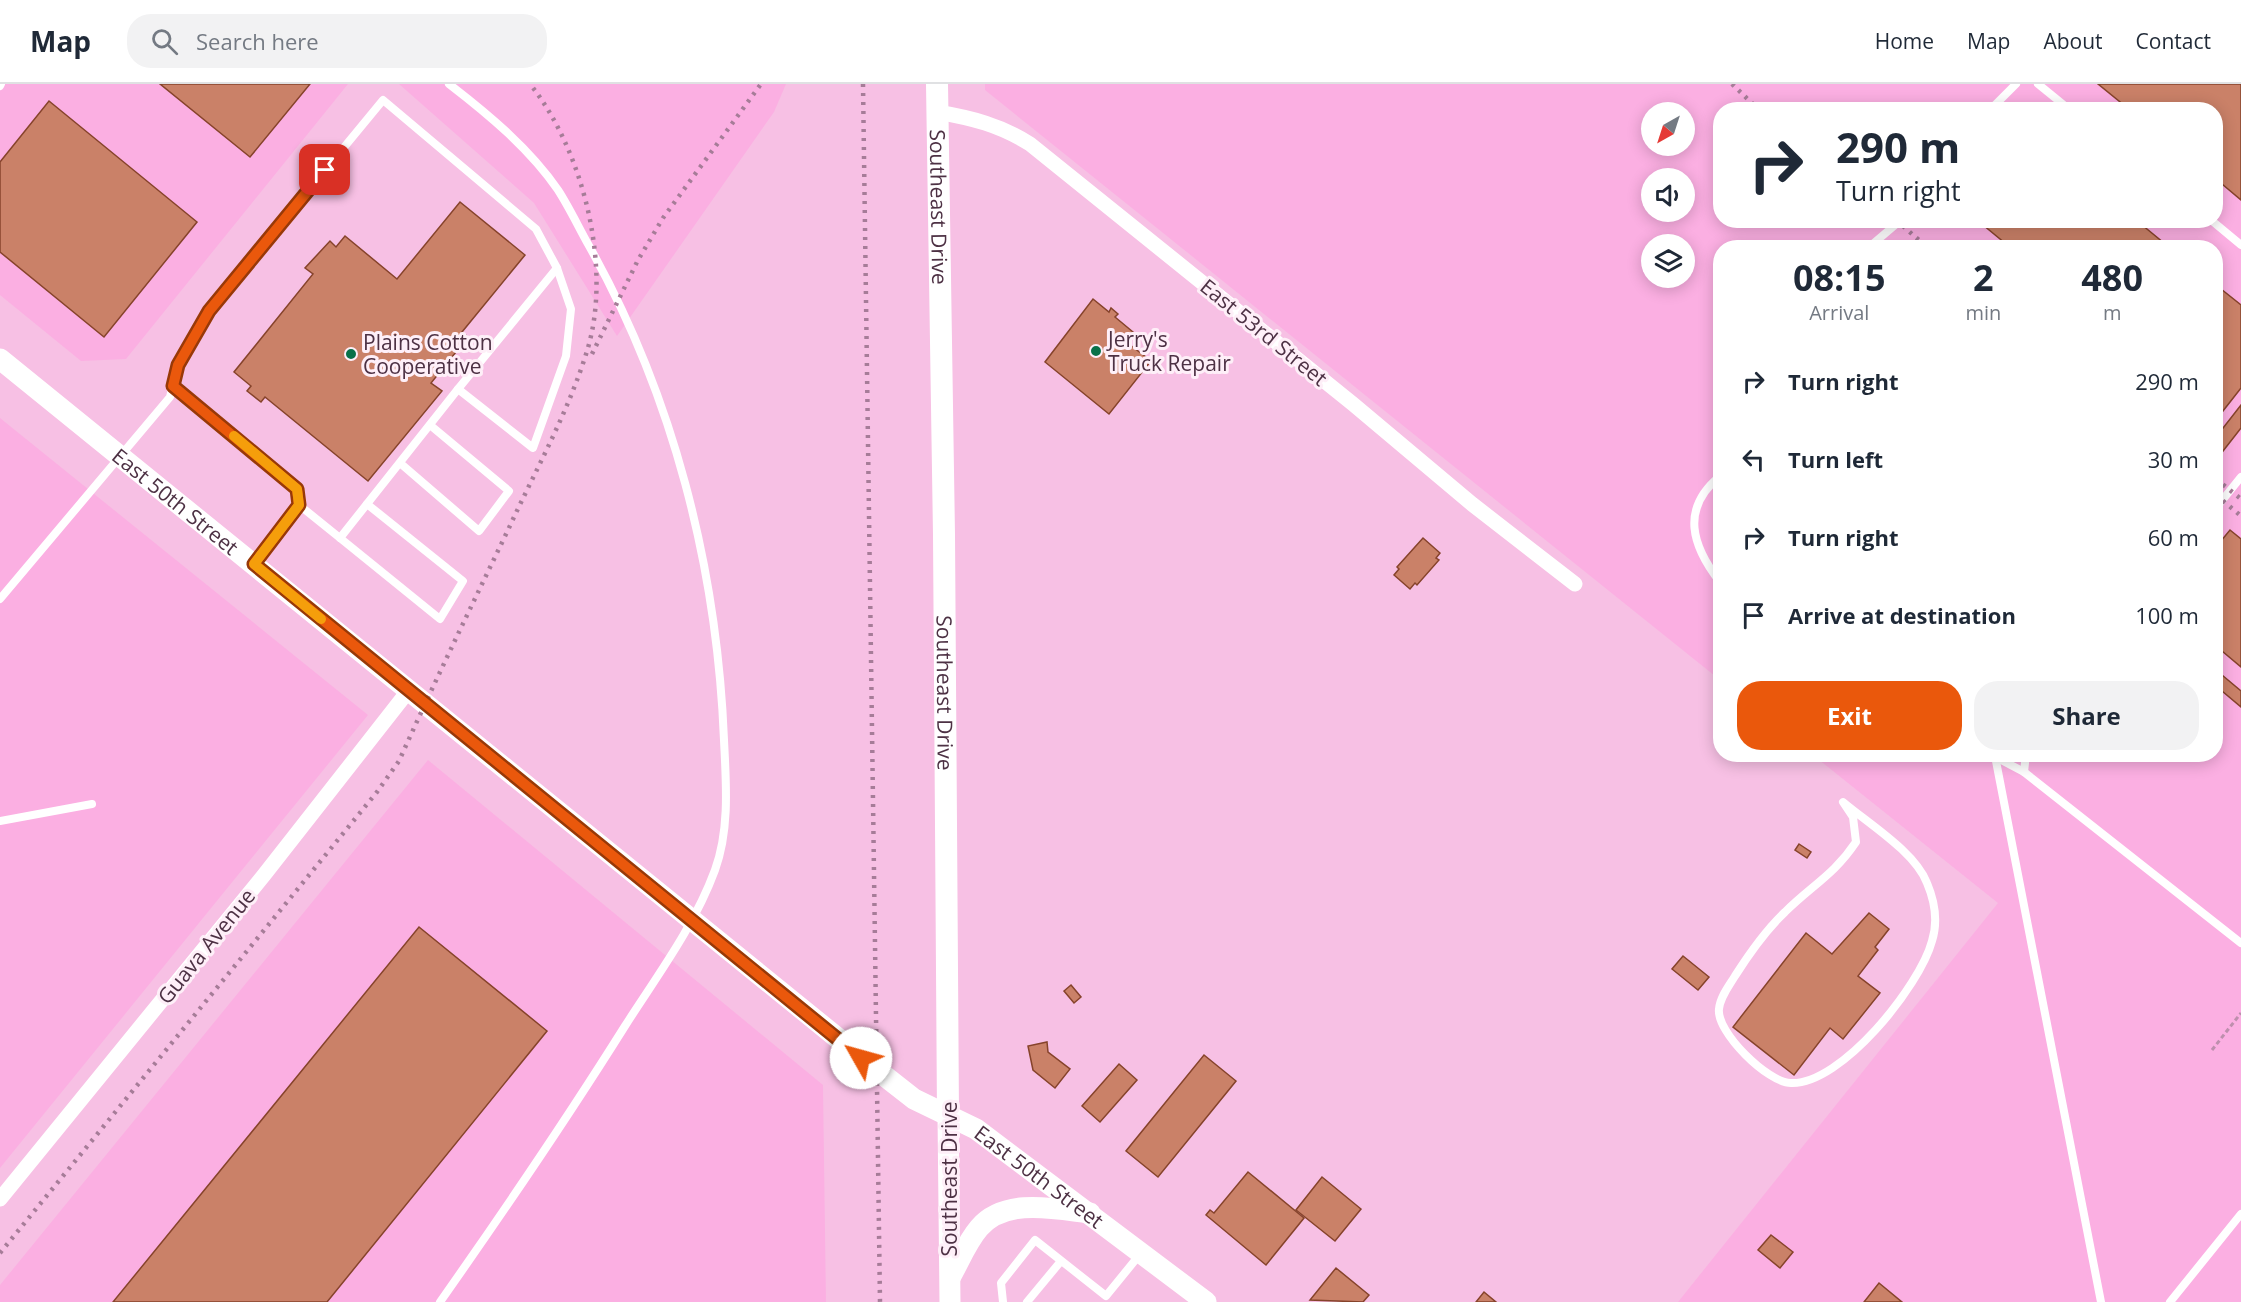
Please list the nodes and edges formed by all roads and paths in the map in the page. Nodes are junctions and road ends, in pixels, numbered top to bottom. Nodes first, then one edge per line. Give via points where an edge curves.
1 (449, 84) edge
2 (937, 84) edge
3 (2016, 84) edge
4 (2038, 84) edge
5 (1998, 102) edge
6 (2060, 102) edge
7 (937, 112) junction
8 (1892, 228) edge
9 (2221, 228) edge
10 (1877, 240) edge
11 (2241, 245) edge
12 (557, 268) junction
13 (0, 358) edge
14 (173, 386) junction
15 (458, 389) junction
16 (430, 425) junction
17 (121, 456) junction
18 (400, 462) junction
19 (2241, 477) edge
20 (1713, 484) edge
21 (2223, 499) edge
22 (367, 504) junction
23 (299, 505) junction
24 (340, 538) junction
25 (254, 564) junction
26 (1713, 572) edge
27 (1575, 584) dead end
28 (0, 599) edge
29 (409, 690) junction
30 (1993, 762) edge
31 (2005, 762) edge
32 (2025, 762) edge
33 (2024, 772) junction
34 (1843, 802) joint
35 (92, 804) dead end
36 (0, 821) edge
37 (693, 920) junction
38 (2241, 943) edge
39 (2241, 1013) edge
40 (2212, 1050) dead end
41 (948, 1115) junction
42 (0, 1200) edge
43 (1090, 1213) junction
44 (2241, 1214) edge
45 (1142, 1252) junction
46 (1061, 1261) junction
47 (949, 1279) junction
48 (440, 1302) edge
49 (950, 1302) edge
50 (1003, 1302) edge
51 (1027, 1302) edge
52 (1206, 1302) edge
53 (2101, 1302) edge
54 (2170, 1302) edge

1 - 37 lane via 528,153 557,189 619,298 650,370 680,460 711,598 722,691 727,802 716,867
2 - 7 main road, Southeast Drive
3 - 5 lane
4 - 6 lane
7 - 27 street, East 53rd Street via 982,119 1030,144
7 - 41 main road, Southeast Drive
8 - 10 lane
9 - 11 lane
12 - 14 lane via 537,229 383,100 209,311 178,365
12 - 15 lane
12 - 15 lane via 571,309 566,356 533,448
13 - 17 main road, East 50th Street
14 - 17 lane via 170,397
14 - 23 lane via 297,489
15 - 16 lane
16 - 18 lane
16 - 18 lane via 509,491 479,531
17 - 25 main road, East 50th Street
17 - 28 lane
18 - 22 lane
19 - 21 lane
20 - 26 lane via 1700,500 1694,520 1696,546
22 - 24 lane
22 - 24 lane via 463,581 440,619
23 - 24 lane
23 - 25 lane
25 - 29 main road, East 50th Street
29 - 37 main road, East 50th Street
29 - 42 street, Guava Avenue
30 - 53 lane
31 - 33 lane
32 - 33 lane
33 - 38 lane
34 - 34 lane via 1853,817 1856,842 1830,876 1785,911 1741,965 1719,1010 1729,1036 1746,1054 1773,1077 1790,1084 1808,1080 1865,1043 1922,968 1933,940 1936,912 1927,882 1912,860
35 - 36 lane
37 - 41 main road, East 50th Street via 914,1099
37 - 48 lane via 539,1161
39 - 40 path
41 - 43 main road, East 50th Street via 976,1129
41 - 47 main road, Southeast Drive
43 - 45 main road, East 50th Street
43 - 47 main road via 1026,1208 1003,1212 981,1226
44 - 54 lane
45 - 46 lane via 1106,1296
45 - 52 main road, East 50th Street
46 - 50 lane via 1035,1240 1001,1283
46 - 51 lane
47 - 49 main road, Southeast Drive

